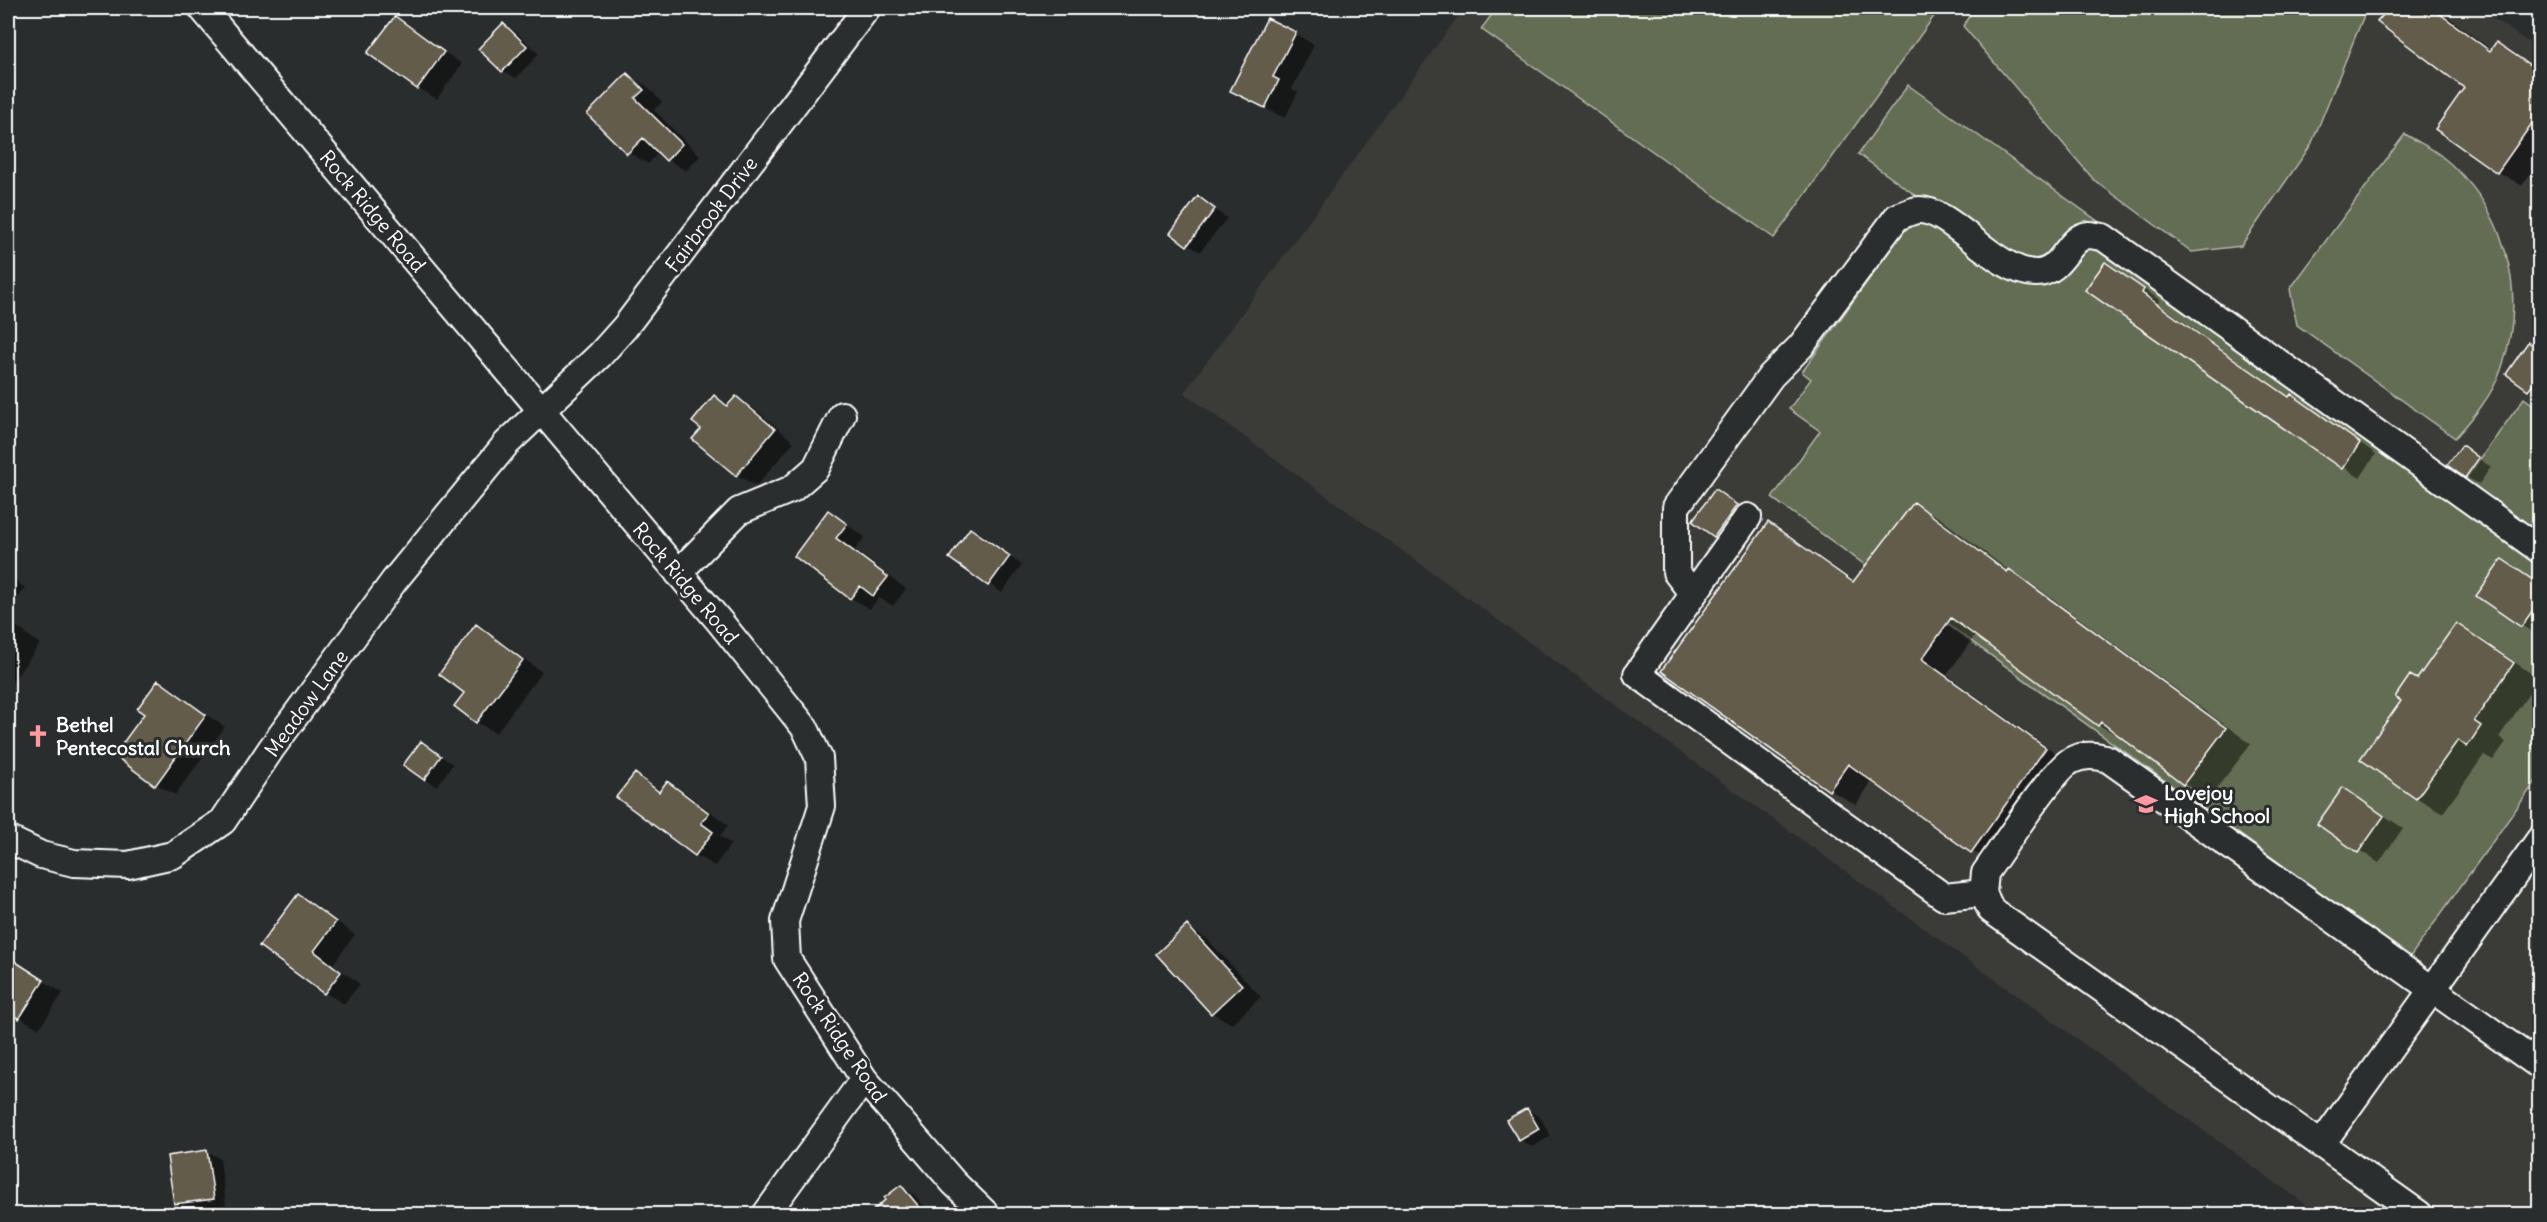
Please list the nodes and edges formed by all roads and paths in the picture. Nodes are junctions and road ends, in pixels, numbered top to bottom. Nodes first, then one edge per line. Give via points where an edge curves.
1 (202, 8) edge
2 (867, 8) edge
3 (541, 409) junction
4 (842, 414) dead end
5 (1748, 517) dead end
6 (2540, 550) edge
7 (678, 573) junction
8 (1693, 594) junction
9 (2540, 838) edge
10 (8, 839) edge
11 (1983, 893) junction
12 (2432, 989) junction
13 (2540, 1066) edge
14 (864, 1079) junction
15 (2321, 1145) junction
16 (766, 1215) edge
17 (986, 1215) edge
18 (2419, 1215) edge

1 - 3 street, Rock Ridge Road
2 - 3 street, Fairbrook Drive via 625,327
3 - 7 street, Rock Ridge Road
3 - 10 street, Meadow Lane via 506,444 394,581 223,821 173,855 128,865 74,862 41,855
4 - 7 street via 816,468 792,489 739,511
5 - 8 street
6 - 8 street via 2103,237 2088,235 2076,241 2056,266 2036,273 2008,266 1935,214 1919,210 1897,217 1801,346 1771,376 1676,507 1676,572
7 - 14 street, Rock Ridge Road via 805,728 819,758 822,806 785,921 787,959
8 - 11 street via 1637,674 1944,897
9 - 12 street
11 - 12 street via 1985,873 2062,766 2072,759 2096,755 2108,759
11 - 15 street via 1991,910
12 - 13 street
12 - 15 street
14 - 16 street
14 - 17 street, Rock Ridge Road
15 - 18 street

